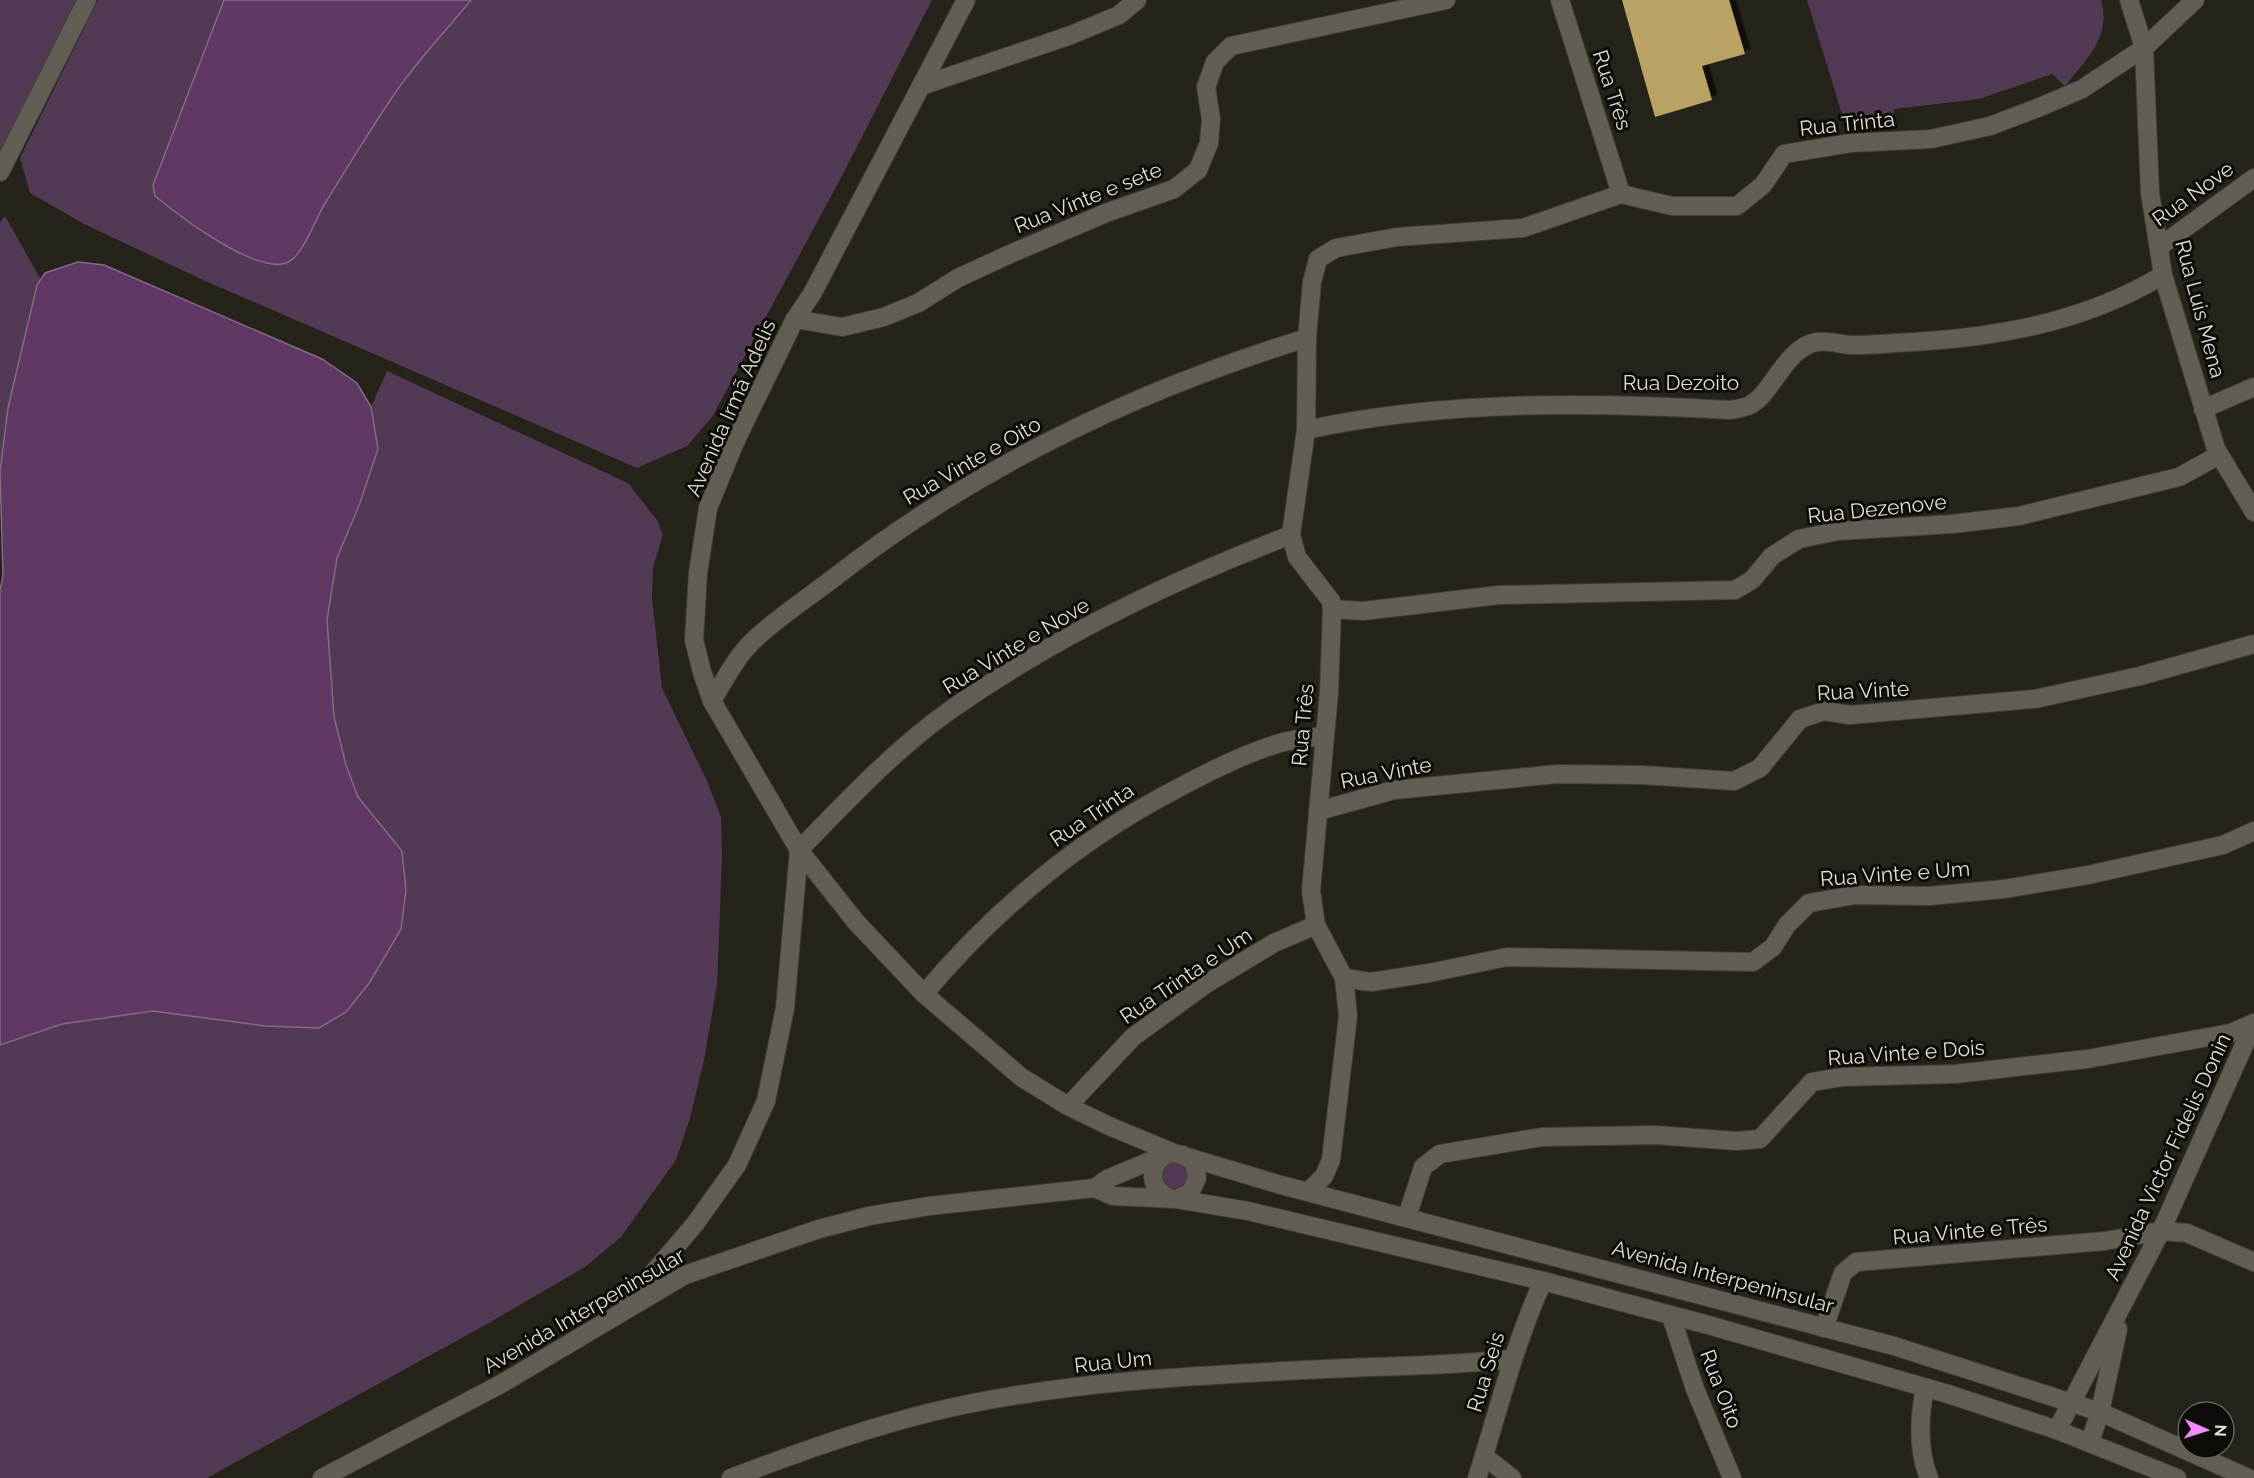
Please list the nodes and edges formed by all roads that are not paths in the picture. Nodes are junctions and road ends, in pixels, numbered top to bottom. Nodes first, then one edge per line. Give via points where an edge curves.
1 (87, 0) edge
2 (966, 0) edge
3 (1137, 0) edge
4 (1446, 0) edge
5 (1560, 0) edge
6 (2129, 0) edge
7 (2195, 0) edge
8 (2144, 48) junction
9 (921, 86) junction
10 (0, 172) edge
11 (2254, 178) edge
12 (1621, 194) junction
13 (2159, 247) junction
14 (2163, 275) junction
15 (795, 319) junction
16 (1307, 338) junction
17 (2254, 387) edge
18 (2203, 410) junction
19 (1306, 430) junction
20 (2219, 455) junction
21 (2254, 512) edge
22 (1291, 535) junction
23 (1332, 609) junction
24 (2254, 644) edge
25 (712, 701) junction
26 (1324, 736) junction
27 (1318, 811) junction
28 (2254, 831) edge
29 (799, 850) junction
30 (1316, 925) junction
31 (1344, 978) junction
32 (924, 994) junction
33 (2254, 1023) edge
34 (1068, 1106) junction
35 (1174, 1154) junction
36 (1095, 1188) junction
37 (1308, 1192) junction
38 (1172, 1198) junction
39 (1407, 1217) junction
40 (2161, 1231) junction
41 (2254, 1262) edge
42 (1543, 1281) junction
43 (2122, 1310) junction
44 (621, 1311) junction
45 (1671, 1316) junction
46 (1824, 1328) junction
47 (1511, 1359) junction
48 (1925, 1388) junction
49 (2071, 1401) junction
50 (2100, 1412) junction
51 (2057, 1430) junction
52 (2090, 1442) junction
53 (1484, 1456) junction
54 (2157, 1474) edge
55 (322, 1478) edge
56 (731, 1478) edge
57 (1477, 1478) edge
58 (1512, 1478) edge
59 (1732, 1478) edge
60 (1929, 1478) edge
61 (2177, 1478) edge
62 (2248, 1478) edge

1 - 10 street
2 - 9 street, Avenida Irmã Adelis
3 - 9 street via 1119,15 1071,35
4 - 15 street, Rua Vinte e sete via 1231,46 1215,62 1206,87 1209,142 1198,170 1174,189 1106,213 1000,259 884,317 842,327
5 - 12 street, Rua Três
6 - 8 street, Rua Luis Mena
7 - 8 street
8 - 12 street, Rua Trinta via 2082,89 1990,126 1931,139 1851,143 1784,154 1763,184 1737,206 1672,206
8 - 13 street, Rua Luis Mena via 2150,193
9 - 15 street, Avenida Irmã Adelis via 812,294
11 - 13 street, Rua Nove
12 - 16 street, Rua Três via 1523,228 1397,237 1336,248 1318,259
13 - 14 street, Rua Luis Mena
14 - 18 street, Rua Luis Mena
14 - 19 street, Rua Dezoito via 2130,295 2082,313 2008,332 1931,341 1854,345 1816,342 1800,350 1781,368 1750,406 1730,410 1550,405 1433,412
15 - 25 street, Avenida Irmã Adelis via 735,442 708,508 698,573 694,640
16 - 19 street, Rua Três
16 - 25 street, Rua Vinte e Oito via 1229,362 1093,418 955,492 856,560 755,639
17 - 18 street
18 - 20 street, Rua Luis Mena
19 - 22 street, Rua Três
20 - 21 street, Rua Luis Mena
20 - 23 street, Rua Dezenove via 2179,477 2019,516 1838,531 1799,539 1772,556 1752,580 1735,590 1510,594 1363,611
22 - 23 street, Rua Três via 1297,557 1331,601
22 - 29 street, Rua Vinte e Nove via 1164,587 1056,644 948,712 864,784
23 - 26 street, Rua Três
24 - 27 street, Rua Vinte via 2140,676 2035,699 1851,715 1824,711 1800,719 1760,768 1734,781 1558,774 1394,790
25 - 29 street, Avenida Irmã Adelis
26 - 27 street, Rua Três
26 - 32 street, Rua Trinta via 1280,743 1220,766 1139,808 1002,910
27 - 30 street, Rua Três via 1311,891
28 - 31 street, Rua Vinte e Um via 2223,845 2004,889 1929,896 1855,895 1809,903 1773,946 1753,962 1507,957 1371,982
29 - 32 street, Avenida Irmã Adelis via 856,922
29 - 44 street via 785,1008 766,1101 736,1165 695,1224
30 - 31 street, Rua Três
30 - 34 street, Rua Trinta e Um via 1274,944 1206,984 1133,1037
31 - 37 street, Rua Três via 1348,1016 1331,1160 1324,1176
32 - 34 street, Avenida Irmã Adelis via 1021,1077
33 - 39 street, Rua Vinte e Dois via 2231,1033 2087,1059 1955,1074 1842,1077 1812,1082 1760,1139 1562,1136 1440,1154 1423,1167
33 - 40 street, Avenida Victor Fidelis Donin
34 - 35 street, Avenida Irmã Adelis
35 - 36 street, Avenida Interpeninsular via 1107,1179
35 - 37 street, Avenida Interpeninsular
35 - 38 street via 1156,1163 1152,1176 1156,1190
35 - 38 street via 1194,1163 1197,1178 1190,1192
36 - 38 street, Avenida Interpeninsular via 1113,1196
36 - 44 street, Avenida Interpeninsular via 869,1215 685,1275
37 - 39 street, Avenida Interpeninsular
38 - 42 street, Avenida Interpeninsular via 1248,1211
39 - 46 street, Avenida Interpeninsular
40 - 41 street, Rua Vinte e Três via 2187,1233
40 - 43 street, Avenida Victor Fidelis Donin
40 - 46 street, Rua Vinte e Três via 2105,1241 1856,1262 1843,1273
42 - 45 street, Avenida Interpeninsular
42 - 47 street, Rua Seis
43 - 49 street, Avenida Victor Fidelis Donin
43 - 50 street, Avenida Victor Fidelis Donin
44 - 55 street, Avenida Interpeninsular via 501,1384
45 - 48 street, Avenida Interpeninsular
45 - 59 street, Rua Oito via 1695,1389
46 - 49 street, Avenida Interpeninsular
47 - 53 street, Rua Seis
47 - 56 street, Rua Um via 1159,1380 1025,1395 903,1419
48 - 51 street, Avenida Interpeninsular
48 - 60 street via 1919,1417
49 - 50 street, Avenida Interpeninsular
49 - 51 street, Avenida Victor Fidelis Donin
50 - 52 street, Avenida Victor Fidelis Donin
50 - 62 street, Avenida Interpeninsular
51 - 52 street, Avenida Interpeninsular
52 - 54 street, Avenida Interpeninsular
53 - 57 street, Rua Seis
53 - 58 street
54 - 61 street, Avenida Interpeninsular

